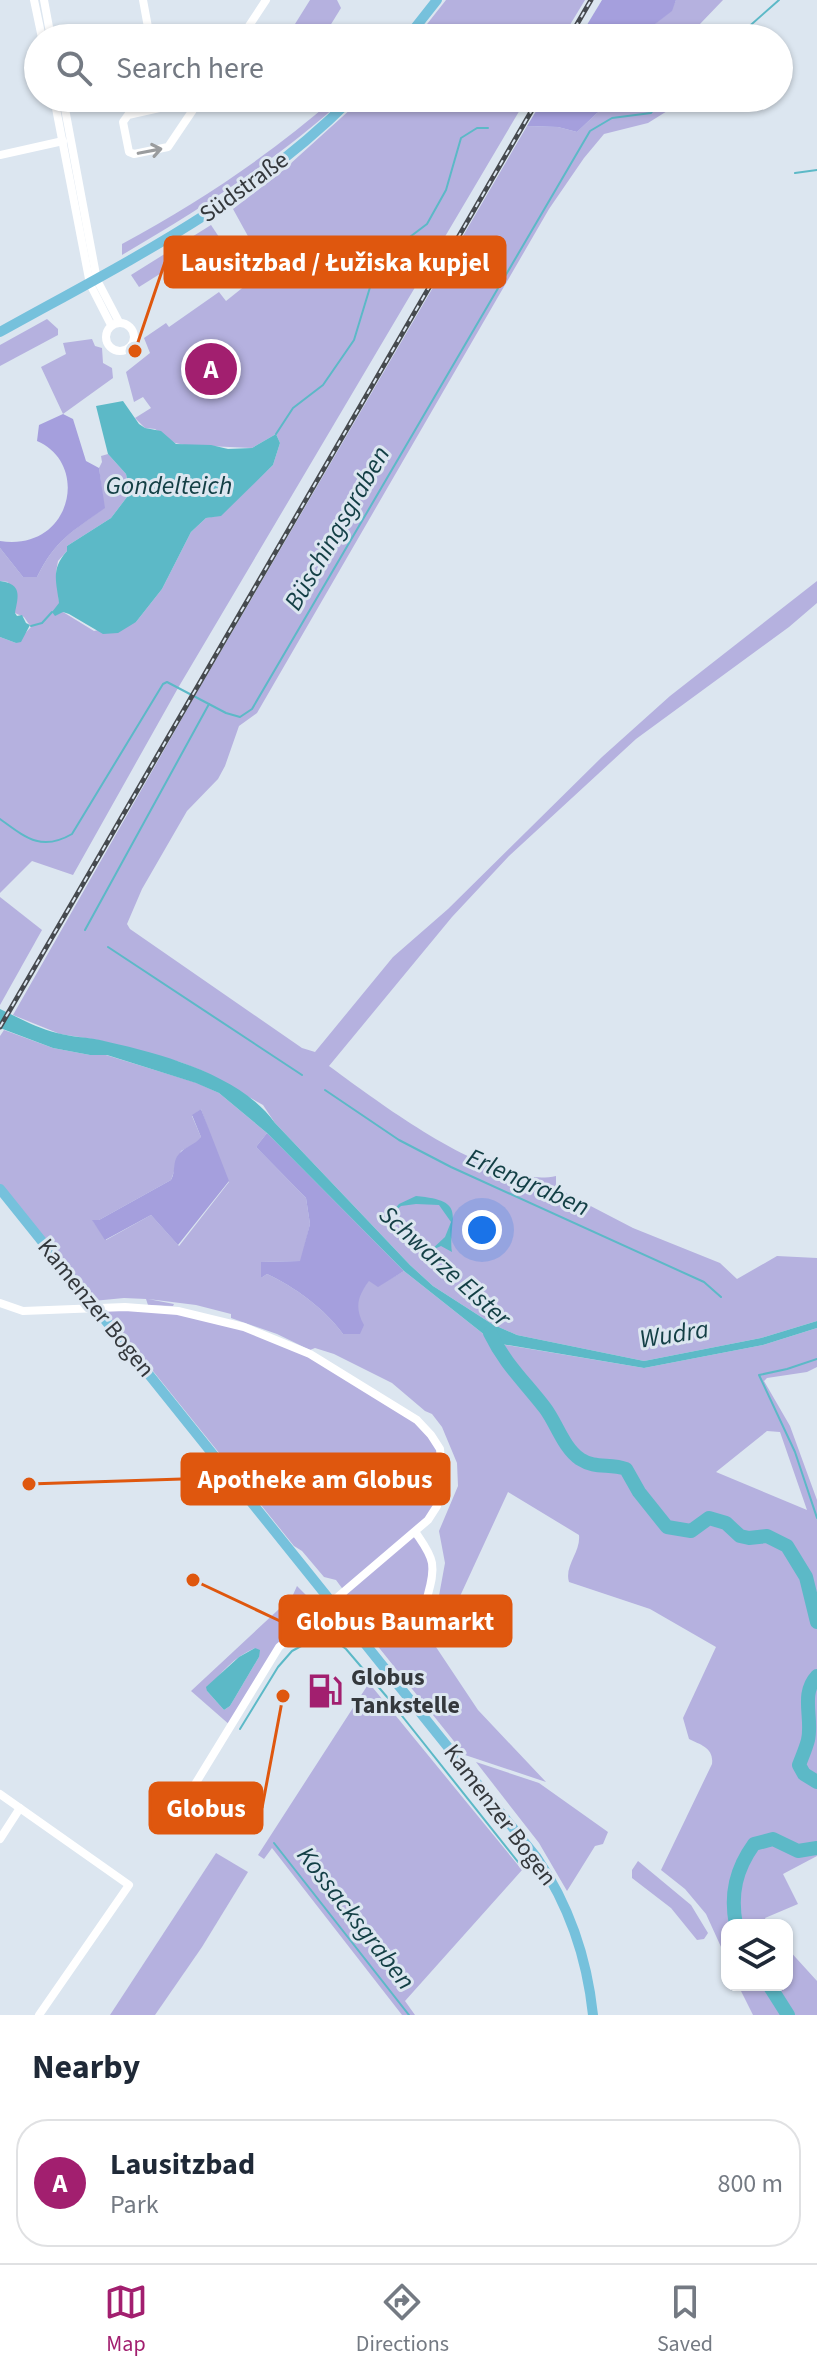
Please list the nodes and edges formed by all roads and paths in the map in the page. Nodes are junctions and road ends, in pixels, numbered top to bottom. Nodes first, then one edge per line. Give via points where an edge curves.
1 (34, 0) edge
2 (44, 0) edge
3 (143, 0) edge
4 (266, 0) edge
5 (437, 0) edge
6 (39, 24) edge
7 (48, 24) edge
8 (147, 24) edge
9 (250, 24) edge
10 (418, 24) edge
11 (57, 112) edge
12 (65, 112) edge
13 (138, 112) edge
14 (191, 112) edge
15 (338, 112) edge
16 (63, 141) junction
17 (0, 155) edge
18 (93, 282) junction
19 (115, 324) dead end
20 (0, 332) edge
21 (0, 1189) edge
22 (138, 1298) dead end
23 (0, 1303) edge
24 (135, 1308) junction
25 (416, 1533) junction
26 (331, 1602) junction
27 (428, 1635) dead end
28 (0, 1794) edge
29 (20, 1808) junction
30 (175, 1817) dead end
31 (0, 1839) edge
32 (39, 2015) edge
33 (593, 2015) edge

1 - 6 street
2 - 7 street
3 - 8 street
4 - 9 street
5 - 10 main road
11 - 16 street
12 - 18 street
13 -> 14 street via 123,122 129,152 134,154 168,147
15 - 18 main road, Südstraße via 270,170 185,229
16 - 17 street
16 - 18 street
18 - 19 street
18 - 20 main road, Südstraße
21 - 26 main road, Kamenzer Bogen
22 - 24 street
23 - 24 street via 45,1312
24 - 25 street via 209,1317 275,1338 417,1420 440,1449 443,1483 437,1506
25 - 26 street
25 - 27 street via 432,1561 423,1626
26 - 30 street via 279,1647
26 - 33 main road, Kamenzer Bogen via 548,1874 577,1939
28 - 29 street
29 - 31 street
29 - 32 street via 129,1885

